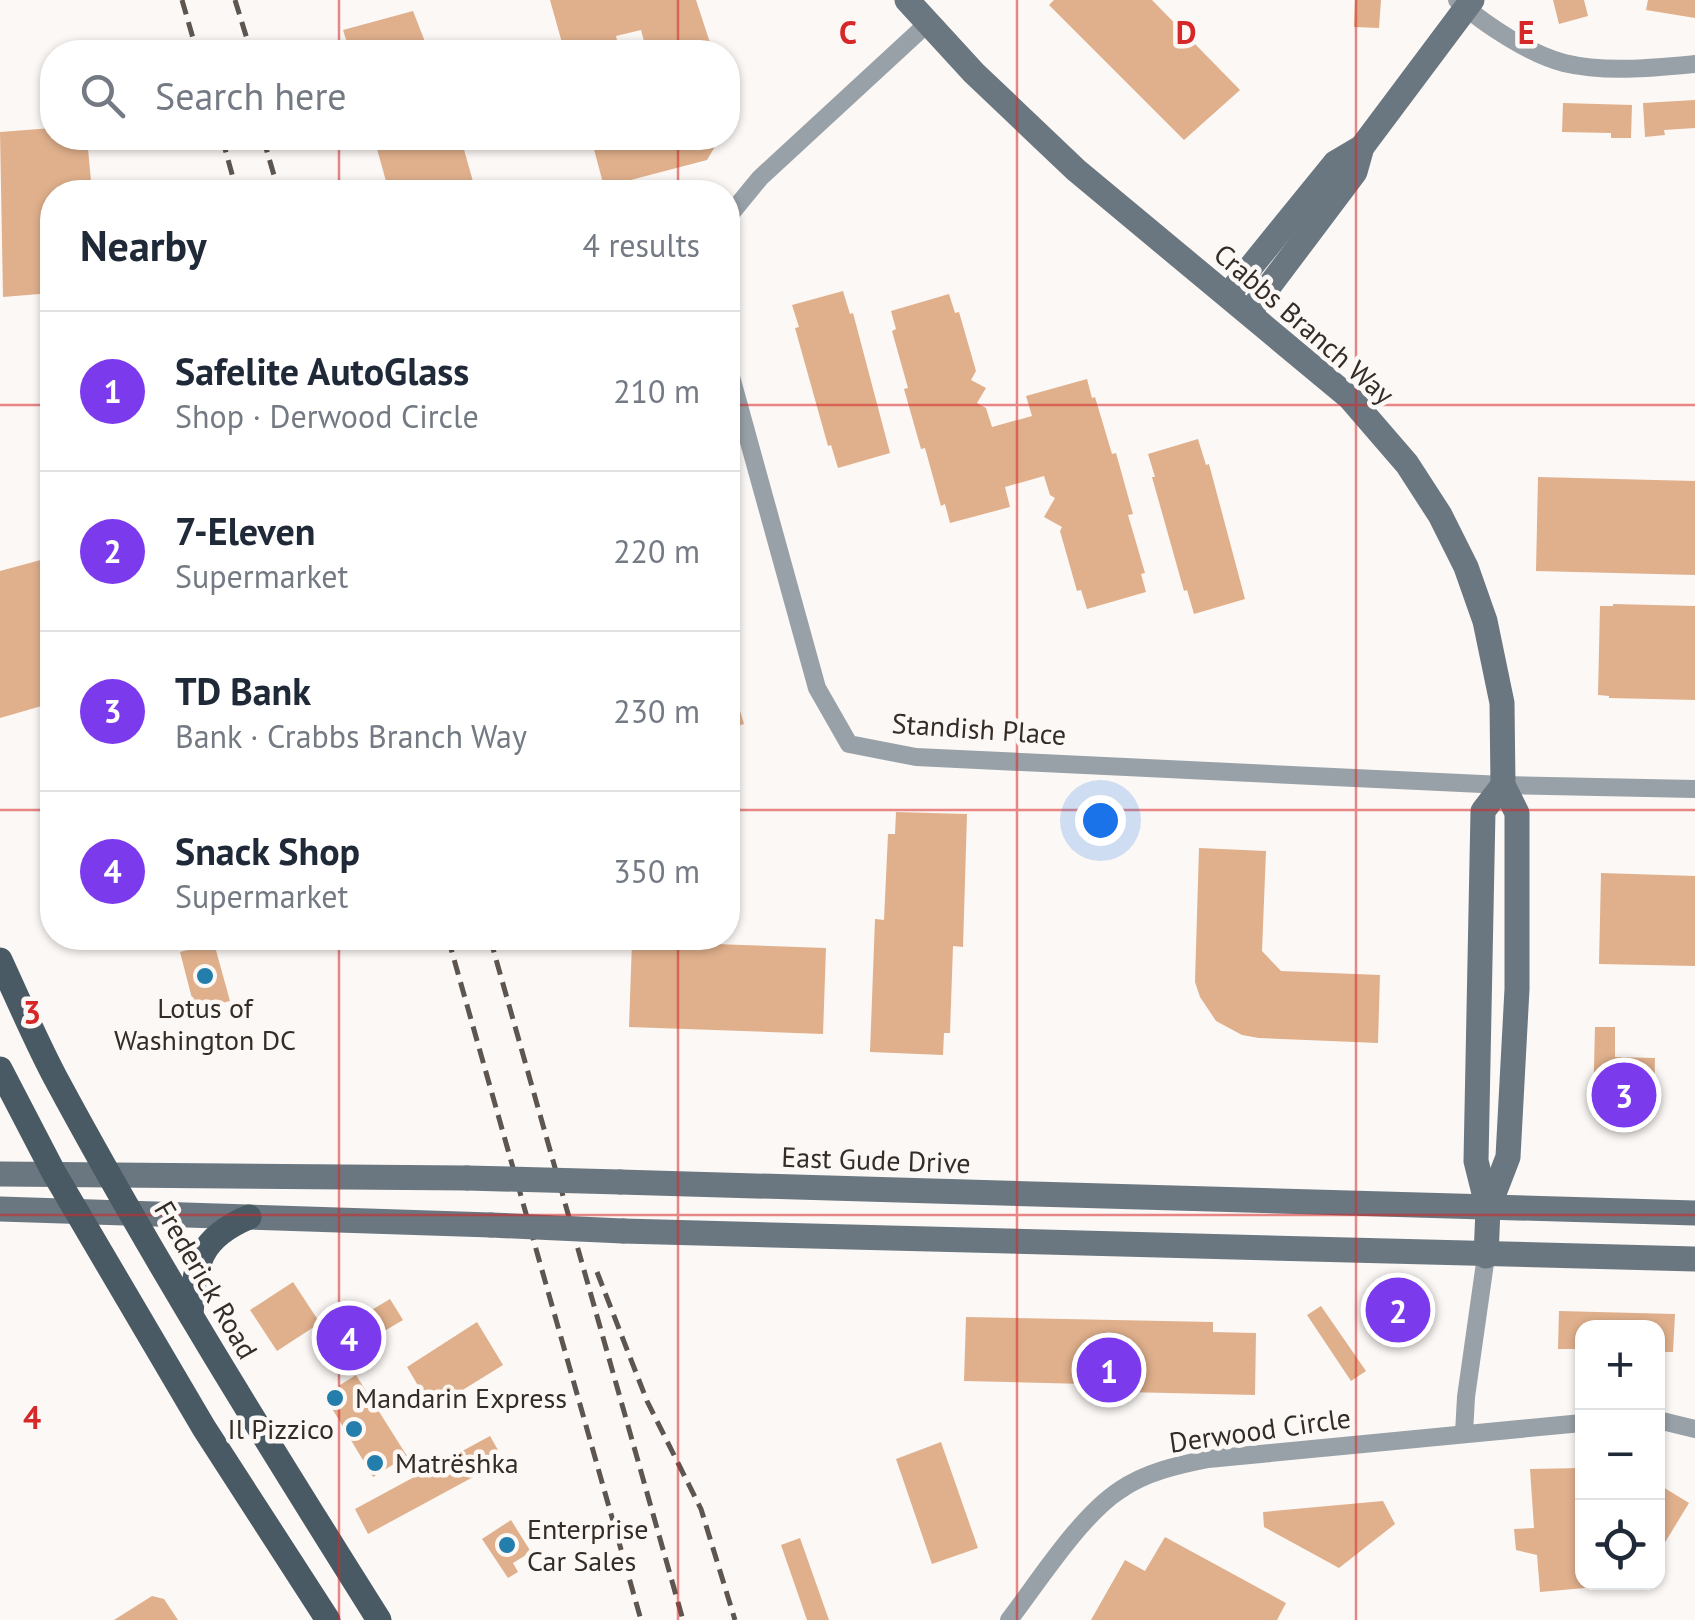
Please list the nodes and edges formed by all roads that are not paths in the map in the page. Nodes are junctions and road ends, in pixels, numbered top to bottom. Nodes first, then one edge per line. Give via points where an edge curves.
1 (907, 0) edge
2 (1465, 3) edge
3 (928, 24) junction
4 (1695, 64) edge
5 (1362, 147) junction
6 (740, 202) edge
7 (1228, 296) junction
8 (1249, 314) junction
9 (740, 409) edge
10 (1503, 786) junction
11 (1695, 789) edge
12 (0, 960) edge
13 (0, 1069) edge
14 (54, 1173) junction
15 (0, 1174) edge
16 (108, 1174) junction
17 (0, 1209) edge
18 (1488, 1209) junction
19 (78, 1212) junction
20 (133, 1212) junction
21 (1695, 1213) edge
22 (249, 1216) junction
23 (1486, 1256) junction
24 (1695, 1259) edge
25 (191, 1314) junction
26 (1665, 1422) edge
27 (1575, 1424) edge
28 (1695, 1429) edge
29 (1464, 1433) junction
30 (328, 1620) edge
31 (379, 1620) edge
32 (1010, 1620) edge

1 - 3 main road, Crabbs Branch Way
2 - 4 street via 1505,36 1560,62 1598,68
2 - 5 main road
3 - 6 street
3 - 7 main road, Crabbs Branch Way via 1076,170
5 - 7 main road via 1335,162
5 - 8 main road via 1356,172
7 - 8 main road, Crabbs Branch Way
8 - 10 main road, Crabbs Branch Way via 1350,398 1440,515 1485,621 1502,703
9 - 10 street, Standish Place via 817,688 850,744 916,757
10 - 11 street, Standish Place
10 - 18 main road, Crabbs Branch Way via 1517,813 1517,990 1508,1157
10 - 18 main road, Crabbs Branch Way via 1483,811 1476,1160
12 - 16 main road, Frederick Road
13 - 14 main road
14 - 15 main road, East Gude Drive
14 - 16 main road, East Gude Drive
14 - 19 main road
16 - 18 main road, East Gude Drive, bridge via 467,1178
16 - 20 main road, Frederick Road
17 - 19 main road
18 - 21 main road, East Gude Drive
18 - 23 main road
19 - 20 main road
19 - 30 main road via 204,1428
20 - 22 main road
20 - 25 main road, Frederick Road
22 - 23 main road, bridge
22 - 25 main road via 203,1250
23 - 24 main road
23 - 29 street
25 - 31 main road, Frederick Road
26 - 28 street
27 - 29 street, Derwood Circle
29 - 32 street, Derwood Circle via 1208,1459 1145,1476 1110,1497

